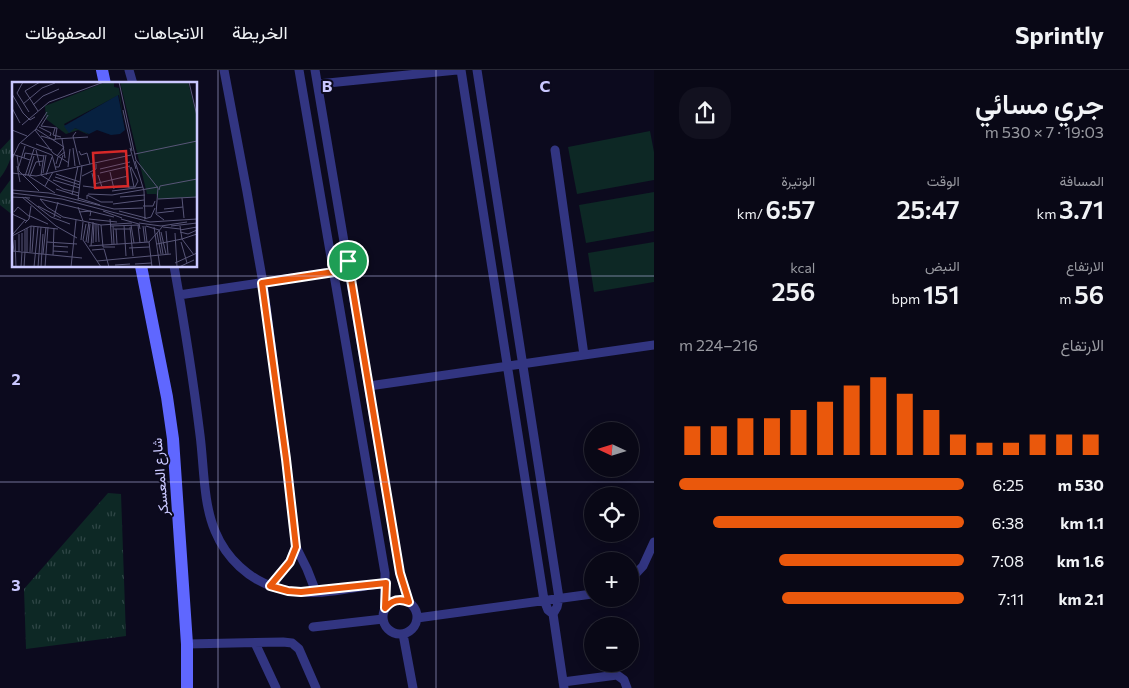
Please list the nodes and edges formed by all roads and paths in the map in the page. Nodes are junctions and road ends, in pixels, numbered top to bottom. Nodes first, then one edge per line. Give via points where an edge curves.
1 (224, 70) edge
2 (299, 70) edge
3 (315, 70) edge
4 (459, 70) edge
5 (477, 70) edge
6 (318, 84) junction
7 (555, 150) dead end
8 (348, 261) junction
9 (141, 268) edge
10 (174, 268) edge
11 (334, 272) junction
12 (350, 278) junction
13 (262, 283) junction
14 (179, 294) junction
15 (654, 345) edge
16 (584, 355) junction
17 (522, 364) junction
18 (507, 366) junction
19 (369, 386) junction
20 (654, 542) edge
21 (296, 547) junction
22 (639, 571) edge
23 (386, 583) junction
24 (270, 586) junction
25 (316, 592) junction
26 (584, 595) edge
27 (558, 598) junction
28 (544, 600) junction
29 (409, 602) junction
30 (385, 608) junction
31 (553, 614) junction
32 (417, 618) junction
33 (383, 619) junction
34 (312, 626) dead end
35 (403, 634) junction
36 (256, 643) junction
37 (187, 644) junction
38 (564, 685) edge
39 (187, 688) edge
40 (276, 688) edge
41 (316, 688) edge
42 (413, 688) edge
43 (627, 688) edge

1 - 13 street
2 - 11 street
3 - 6 street
4 - 6 street
4 - 18 street
5 - 17 street
6 - 8 street
7 - 16 street
8 - 11 street
8 - 12 street
9 - 37 street, شارع المعسكر via 173,439
10 - 14 street
11 - 12 street
11 - 13 street
11 - 23 street
12 - 19 street
13 - 14 street
13 - 21 street
14 - 24 street via 210,518 234,562
15 - 16 street
16 - 17 street
17 - 18 street
17 - 27 street
18 - 19 street
18 - 28 street
19 - 29 street via 400,573
20 - 22 street
21 - 24 street via 290,562
21 - 25 street
23 - 25 street
23 - 30 street
24 - 25 street via 288,591
26 - 27 street
27 - 28 street
27 - 31 street
28 - 31 street
28 - 32 street
29 - 30 street via 393,601
29 - 32 street via 416,609
30 - 33 street
31 - 38 street
32 - 35 street via 414,627
33 - 34 street
33 - 35 street via 392,633
35 - 42 street
36 - 37 street
36 - 40 street
36 - 41 street via 282,642 296,646
37 - 39 street, شارع المعسكر
38 - 43 street via 617,675

